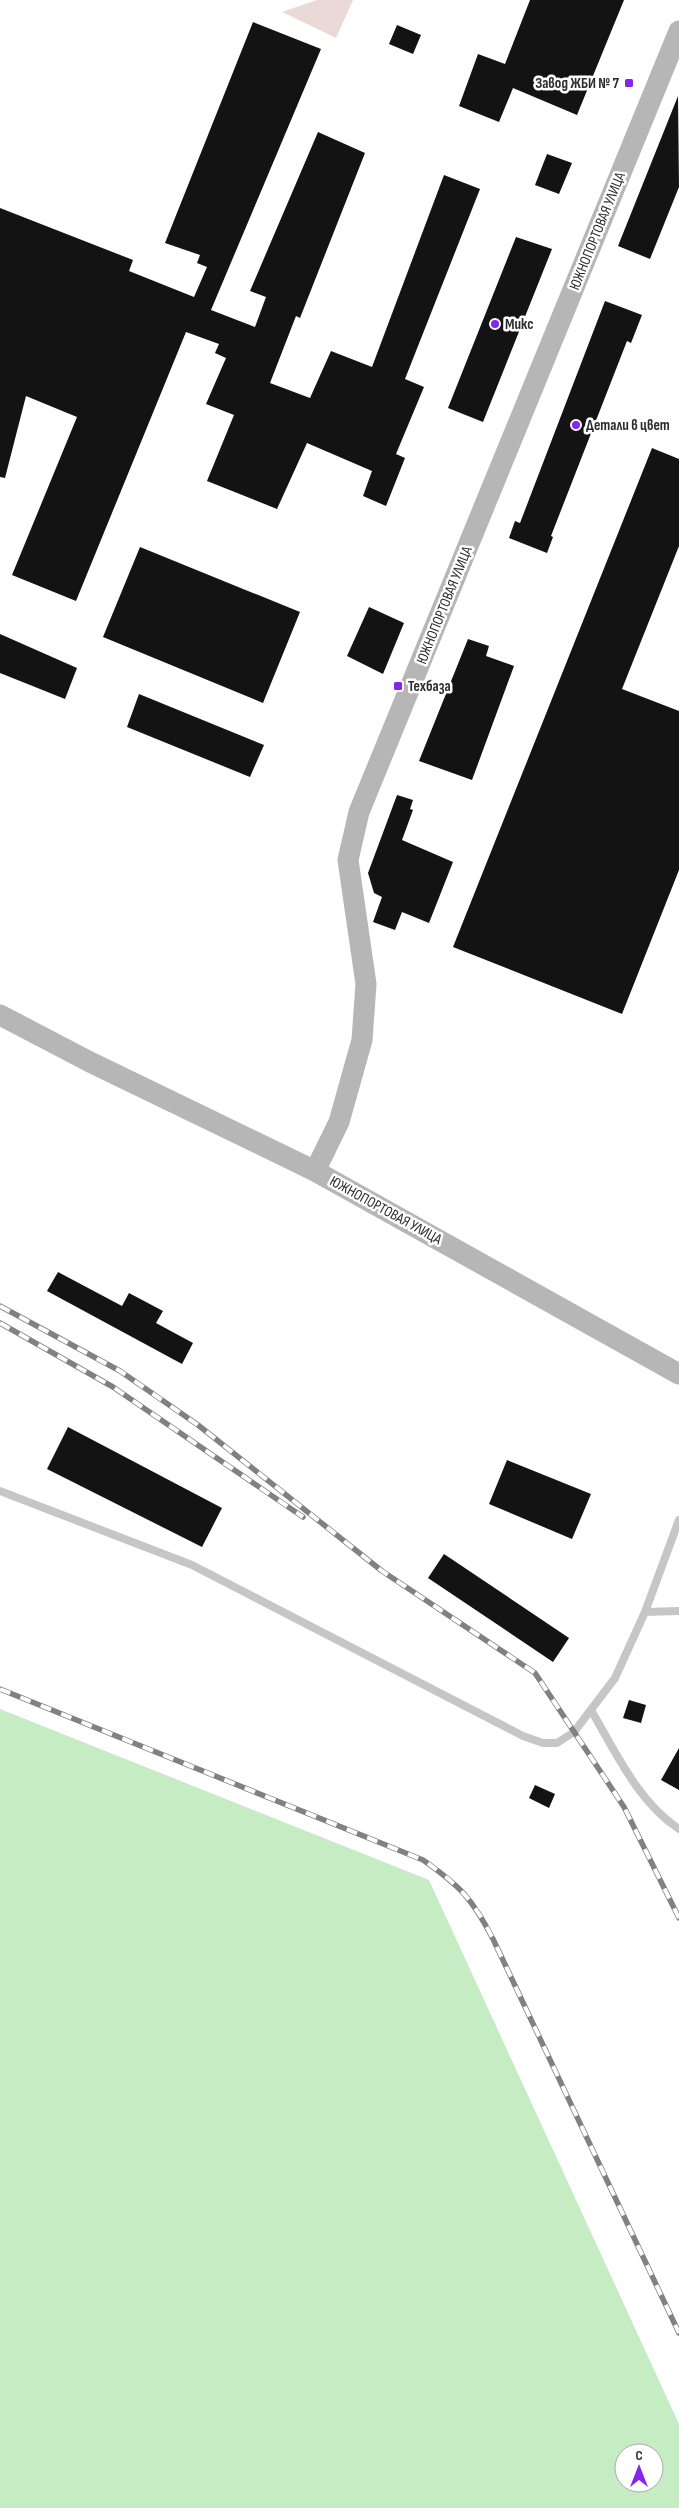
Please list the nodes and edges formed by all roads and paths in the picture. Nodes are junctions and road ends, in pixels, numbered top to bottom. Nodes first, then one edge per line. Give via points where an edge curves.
1 (679, 31) edge
2 (0, 1016) edge
3 (315, 1171) junction
4 (679, 1374) edge
5 (0, 1491) edge
6 (679, 1520) edge
7 (679, 1611) edge
8 (646, 1612) junction
9 (591, 1710) junction
10 (679, 1829) edge

1 - 3 street, ЮЖНОПОРТОВАЯ УЛИЦА via 359,812 348,860 366,984 362,1040 340,1122
2 - 3 street
3 - 4 street, ЮЖНОПОРТОВАЯ УЛИЦА
5 - 9 lane via 192,1565 523,1736 543,1743 557,1743 574,1732
6 - 8 lane
7 - 8 lane
8 - 9 lane via 615,1678
9 - 10 lane via 648,1801

